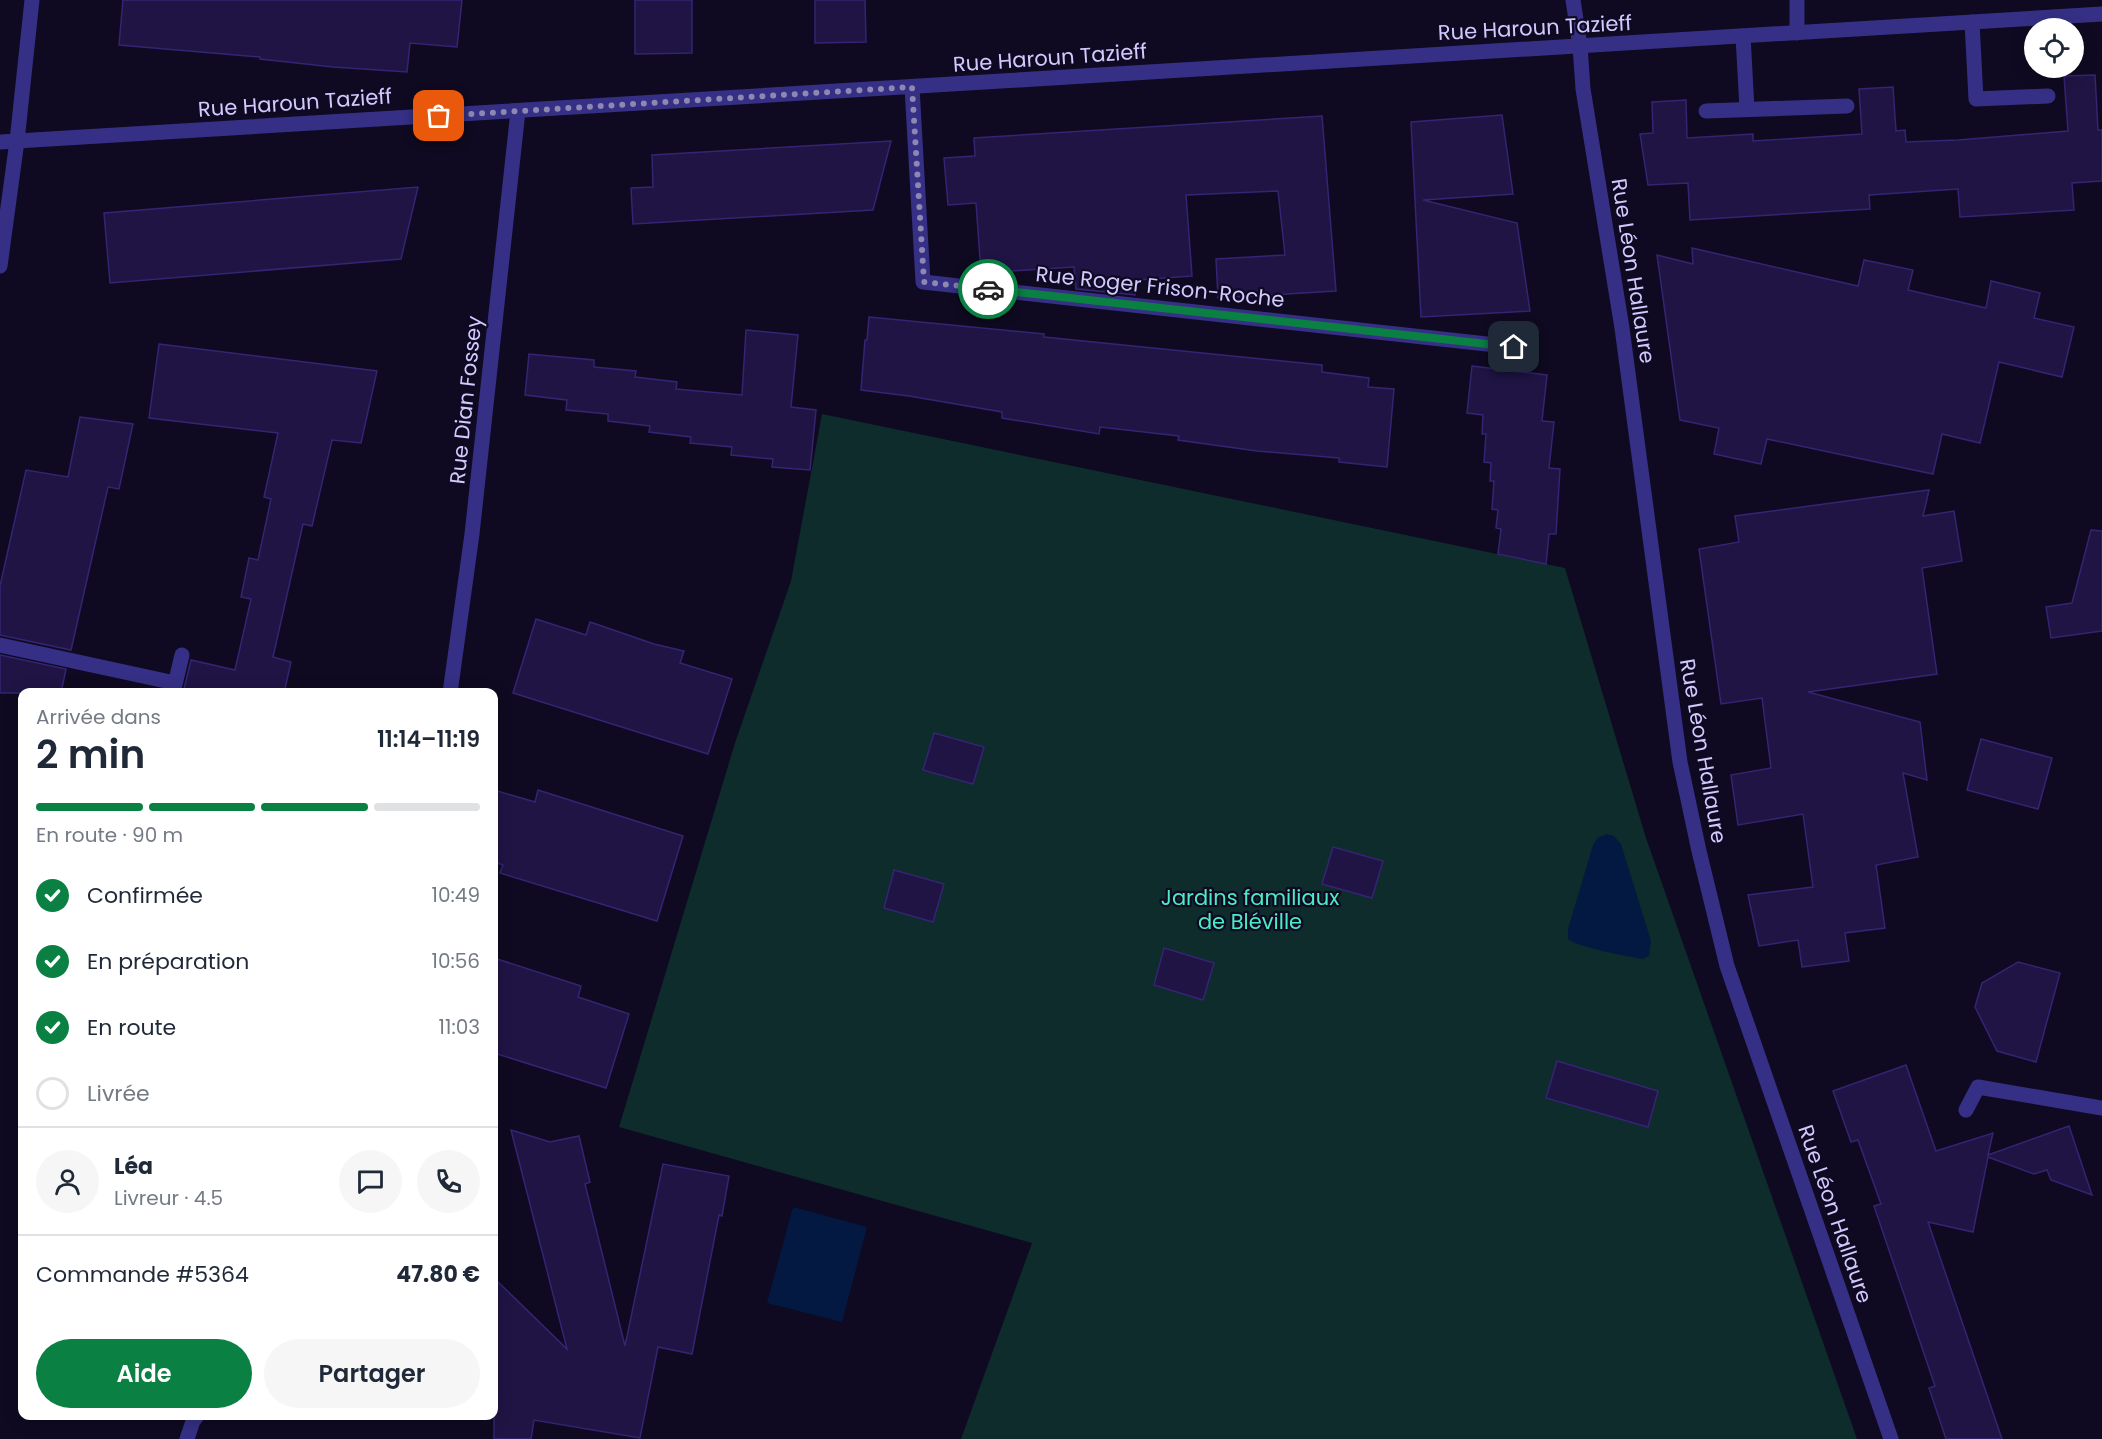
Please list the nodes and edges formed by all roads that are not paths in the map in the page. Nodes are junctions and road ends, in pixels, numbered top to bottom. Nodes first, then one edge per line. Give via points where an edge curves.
1 (32, 0) edge
2 (1573, 0) edge
3 (1797, 0) edge
4 (2102, 14) edge
5 (1972, 22) junction
6 (1797, 33) junction
7 (1743, 36) junction
8 (1580, 46) junction
9 (912, 87) junction
10 (2049, 96) dead end
11 (1847, 106) dead end
12 (1747, 109) junction
13 (518, 111) junction
14 (1706, 111) dead end
15 (17, 141) junction
16 (0, 142) edge
17 (0, 266) edge
18 (1514, 347) dead end
19 (0, 645) edge
20 (182, 655) dead end
21 (174, 688) edge
22 (451, 688) edge
23 (2102, 1108) edge
24 (1966, 1110) dead end
25 (194, 1420) edge
26 (187, 1439) edge
27 (1891, 1439) edge

1 - 15 street
2 - 8 street, Rue Léon Hallaure
3 - 6 street
4 - 5 street, Rue Haroun Tazieff
5 - 6 street, Rue Haroun Tazieff
5 - 10 street via 1976,99
6 - 7 street, Rue Haroun Tazieff
7 - 8 street, Rue Haroun Tazieff
7 - 12 street
8 - 9 street, Rue Haroun Tazieff
8 - 27 street, Rue Léon Hallaure via 1680,762 1699,850 1727,966
9 - 13 street, Rue Haroun Tazieff
9 - 18 street, Rue Roger Frison-Roche via 924,282
11 - 12 street
12 - 14 street
13 - 15 street, Rue Haroun Tazieff
13 - 22 street, Rue Dian Fossey via 472,534
15 - 16 street, Rue Haroun Tazieff
15 - 17 street
19 - 21 street
20 - 21 street
23 - 24 street via 1978,1087
25 - 26 street

